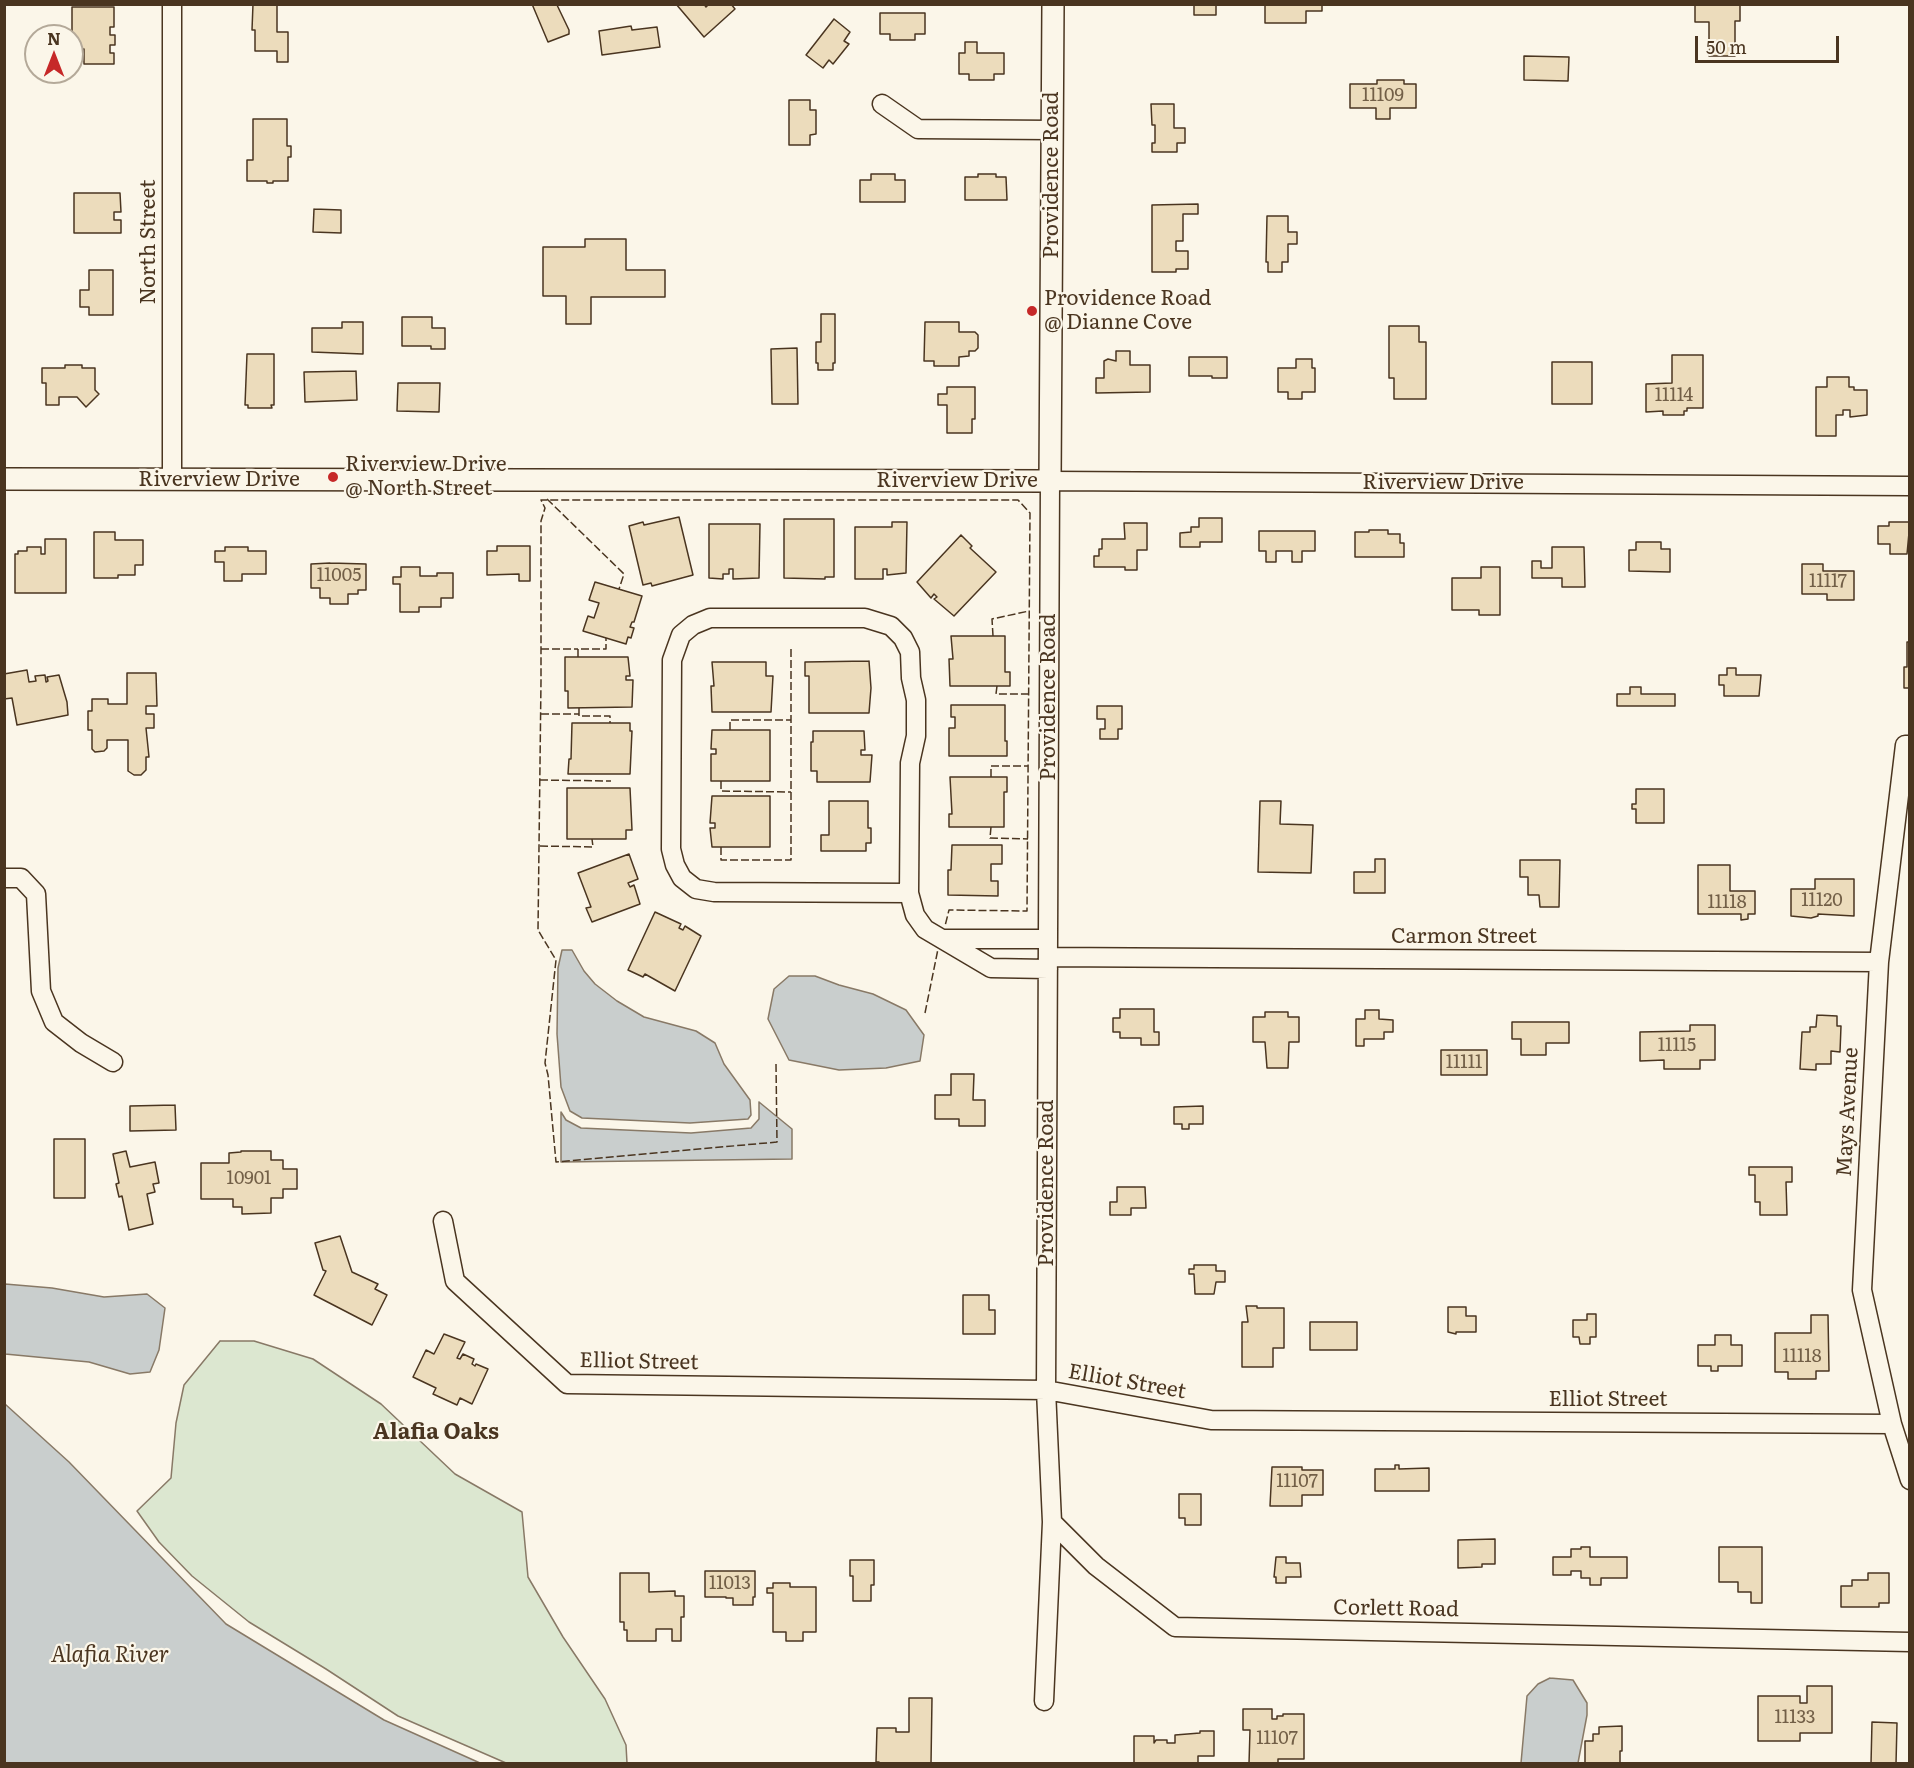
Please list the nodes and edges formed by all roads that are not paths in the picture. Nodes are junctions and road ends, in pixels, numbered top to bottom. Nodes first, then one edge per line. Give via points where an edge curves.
1 (172, 4) edge
2 (1053, 4) edge
3 (882, 104) dead end
4 (1052, 130) junction
5 (4, 479) edge
6 (172, 480) junction
7 (1050, 481) junction
8 (1910, 486) edge
9 (1910, 745) edge
10 (4, 878) edge
11 (909, 893) junction
12 (943, 939) junction
13 (1048, 955) junction
14 (1879, 962) junction
15 (113, 1062) dead end
16 (443, 1221) dead end
17 (1046, 1390) junction
18 (1892, 1424) junction
19 (1910, 1480) edge
20 (1052, 1522) junction
21 (1910, 1642) edge
22 (1044, 1701) dead end

1 - 6 street, North Street
2 - 4 street, Providence Road
3 - 4 street via 918,129
4 - 7 street, Providence Road
5 - 6 street, Riverview Drive
6 - 7 street, Riverview Drive
7 - 8 street, Riverview Drive
7 - 13 street, Providence Road
9 - 14 street, Mays Avenue via 1905,745
10 - 15 street via 21,878 36,894 41,991 54,1022
11 - 11 street via 910,763 916,736 916,700 910,678 910,652 903,638 891,626 865,618 710,618 681,635 672,660 671,849 682,878 696,888 714,892
11 - 12 street via 915,915 925,929
12 - 13 street
12 - 13 street via 991,968
13 - 14 street, Carmon Street
13 - 17 street, Providence Road
14 - 18 street, Mays Avenue via 1862,1290
16 - 17 street, Elliot Street via 455,1281 567,1384
17 - 18 street, Elliot Street via 1211,1420
17 - 20 street
18 - 19 street, Mays Avenue
20 - 21 street, Corlett Road via 1096,1566 1175,1627
20 - 22 street

